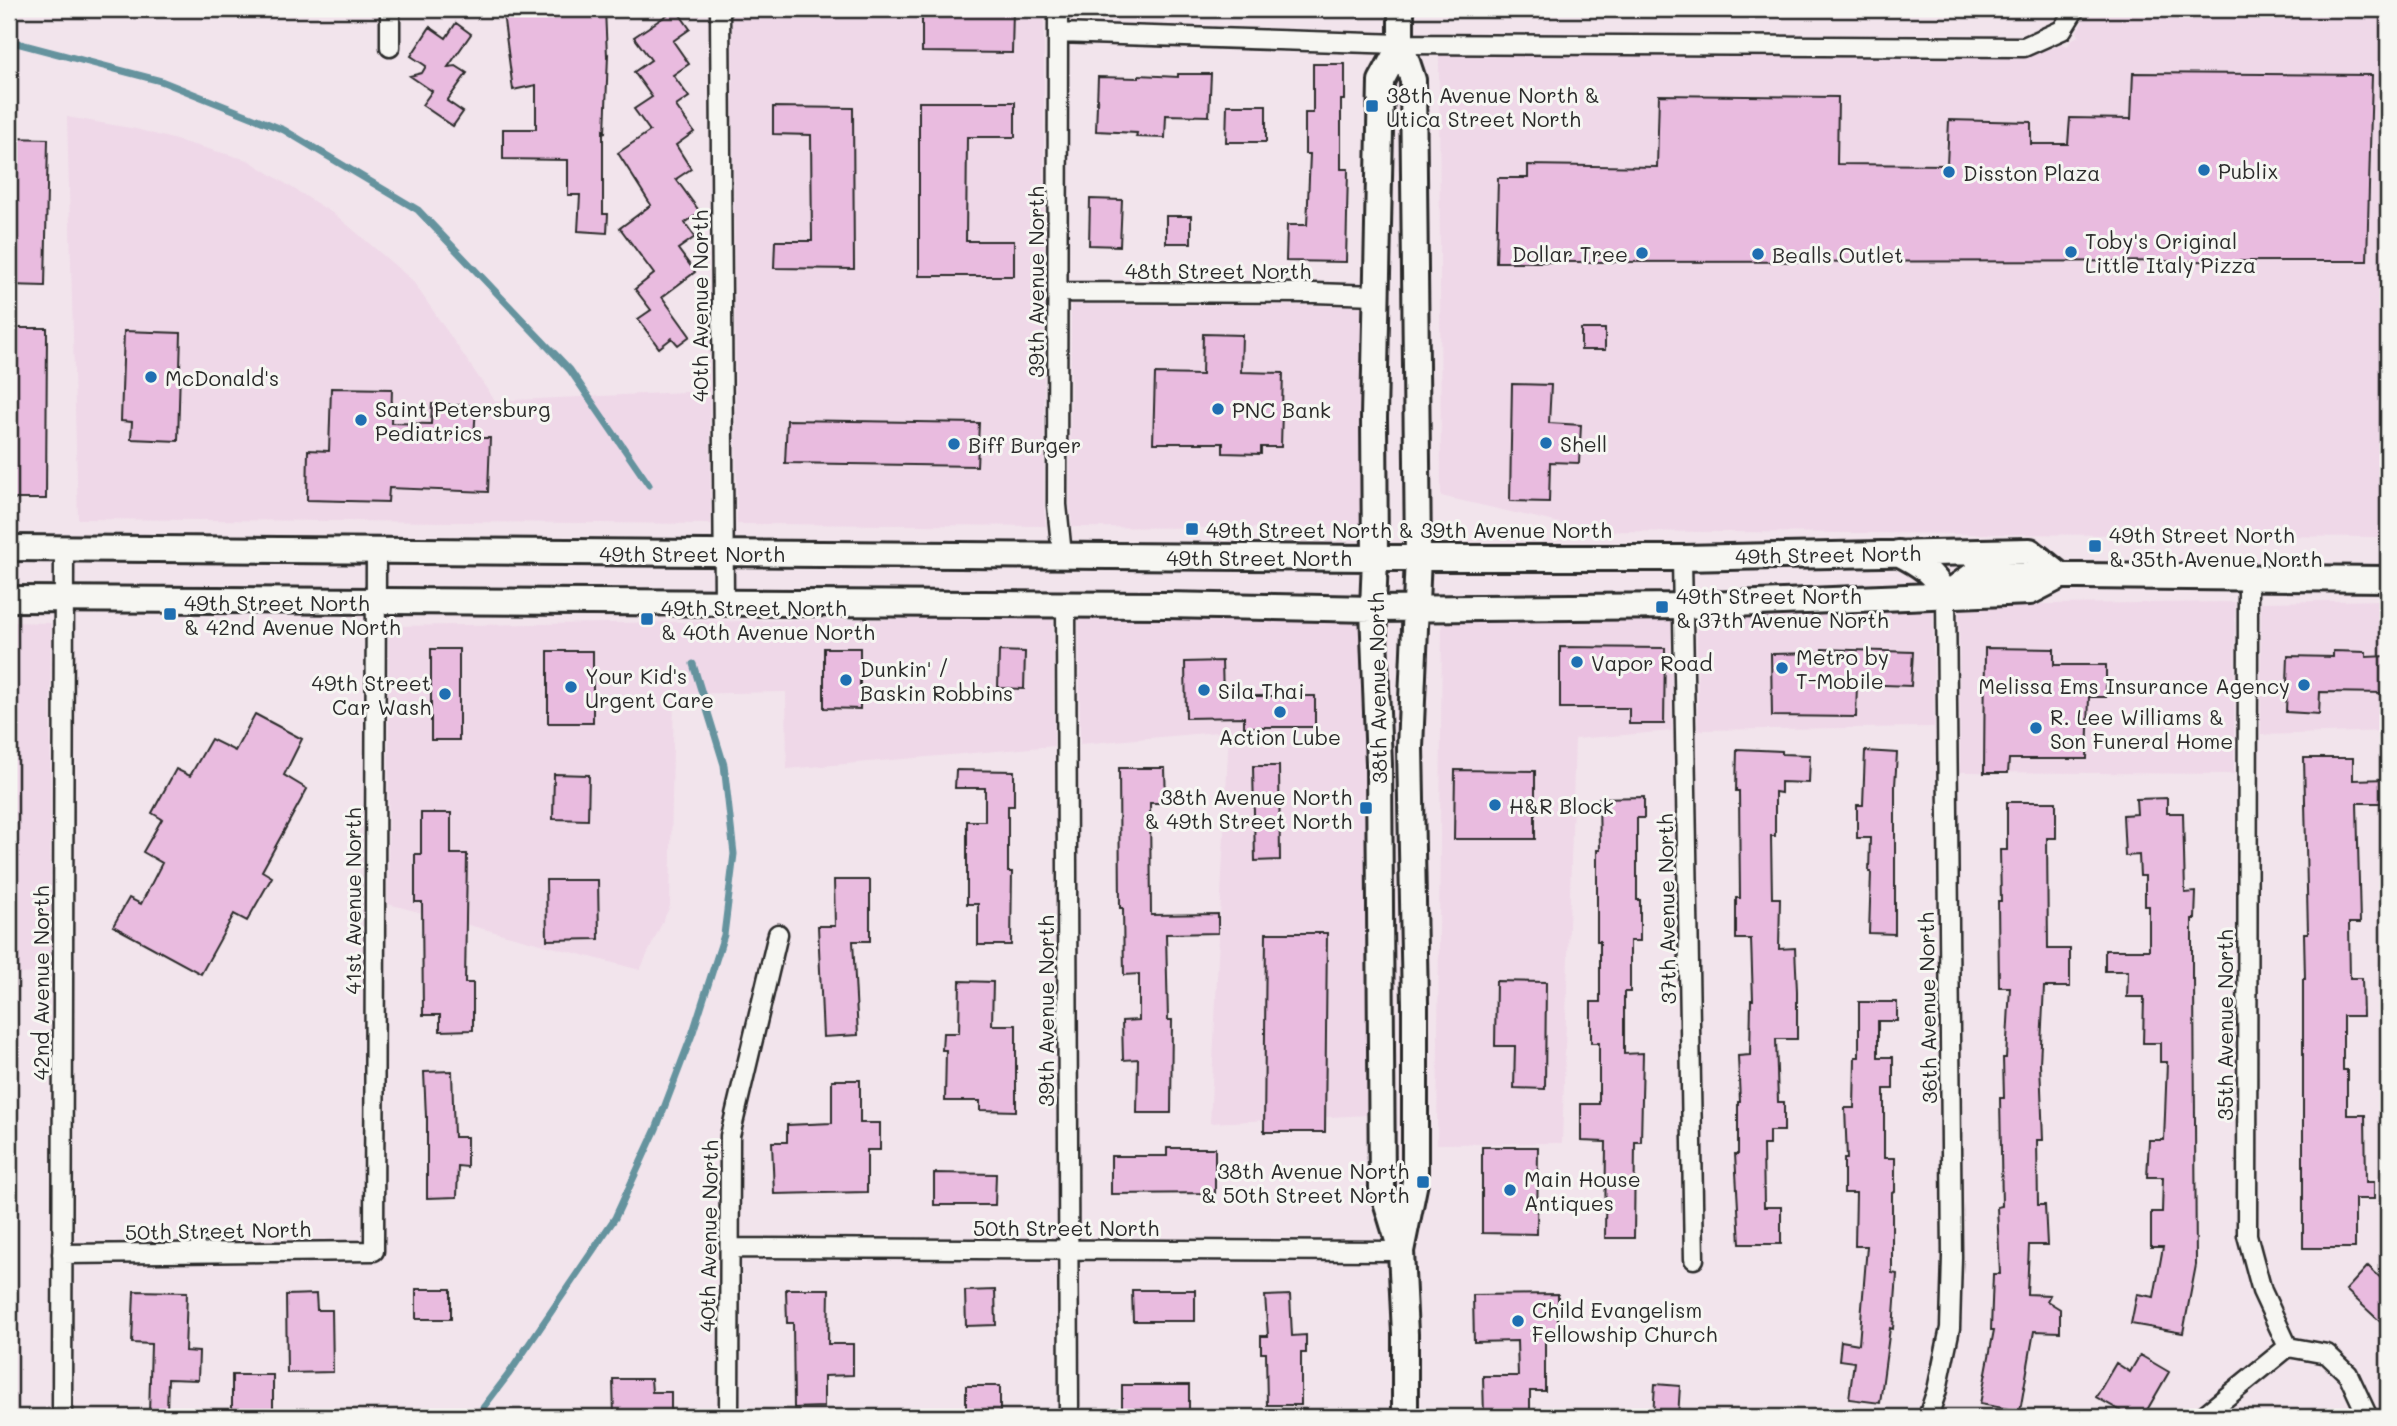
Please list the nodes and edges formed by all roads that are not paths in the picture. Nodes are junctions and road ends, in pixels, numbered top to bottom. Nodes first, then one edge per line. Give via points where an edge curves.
1 (390, 9) edge
2 (720, 9) edge
3 (1058, 9) edge
4 (1401, 9) edge
5 (2075, 9) edge
6 (1058, 33) junction
7 (1401, 44) junction
8 (390, 47) dead end
9 (1058, 292) junction
10 (1377, 295) junction
11 (9, 548) edge
12 (64, 548) junction
13 (376, 551) junction
14 (724, 553) junction
15 (1898, 553) junction
16 (1062, 555) junction
17 (1418, 556) junction
18 (1375, 558) junction
19 (1682, 558) junction
20 (2061, 576) junction
21 (2248, 578) junction
22 (2388, 579) edge
23 (1945, 595) junction
24 (9, 599) edge
25 (64, 600) junction
26 (376, 602) junction
27 (724, 603) junction
28 (1066, 604) junction
29 (1684, 606) junction
30 (1415, 607) junction
31 (1373, 609) junction
32 (778, 934) dead end
33 (730, 1248) junction
34 (374, 1251) joint
35 (1069, 1251) junction
36 (1401, 1251) junction
37 (62, 1254) junction
38 (1694, 1259) dead end
39 (2288, 1347) junction
40 (62, 1417) edge
41 (729, 1417) edge
42 (1069, 1417) edge
43 (1405, 1417) edge
44 (1928, 1417) edge
45 (2202, 1417) edge
46 (2368, 1417) edge

1 - 8 street
2 - 14 street, 40th Avenue North
3 - 6 street, 39th Avenue North
4 - 7 main road, 38th Avenue North
5 - 7 street via 2062,30 2024,47
6 - 7 street
6 - 9 street, 39th Avenue North
7 - 10 main road, 38th Avenue North via 1381,81
7 - 17 main road, 38th Avenue North via 1413,80
9 - 10 street, 48th Street North
9 - 16 street, 39th Avenue North via 1057,505
10 - 18 main road, 38th Avenue North
11 - 12 main road, 49th Street North
12 - 13 main road, 49th Street North
12 - 25 street, 42nd Avenue North
13 - 14 main road, 49th Street North
13 - 26 street, 41st Avenue North
14 - 16 main road, 49th Street North
14 - 27 street, 40th Avenue North
15 - 19 main road, 49th Street North
15 - 20 main road, 49th Street North via 2030,551
15 - 23 main road via 1934,576
16 - 18 main road, 49th Street North
17 - 18 main road, 49th Street North
17 - 19 main road, 49th Street North
17 - 30 main road, 38th Avenue North
18 - 31 main road, 38th Avenue North
19 - 29 street, 37th Avenue North
20 - 21 main road, 49th Street North
20 - 23 main road, 49th Street North via 2030,592
21 - 22 main road, 49th Street North
21 - 39 street, 35th Avenue North via 2247,1235 2262,1291
23 - 29 main road, 49th Street North
23 - 44 street, 36th Avenue North via 1952,1269 1950,1328
24 - 25 main road
25 - 26 main road
25 - 37 street, 42nd Avenue North
26 - 27 main road
26 - 34 street, 41st Avenue North
27 - 28 main road
28 - 31 main road
28 - 35 street, 39th Avenue North
29 - 30 main road, 49th Street North
29 - 38 street, 37th Avenue North
30 - 31 main road, 49th Street North
30 - 36 main road, 38th Avenue North via 1410,748 1415,1182
31 - 36 main road, 38th Avenue North via 1380,764 1382,1188
32 - 33 street, 40th Avenue North via 730,1136
33 - 35 street, 50th Street North
33 - 41 street, 40th Avenue North
34 - 37 street, 50th Street North
35 - 36 street, 50th Street North
35 - 42 street, 39th Avenue North
36 - 43 main road, 38th Avenue North
37 - 40 street, 42nd Avenue North
39 - 45 street
39 - 46 street via 2327,1354 2348,1374

